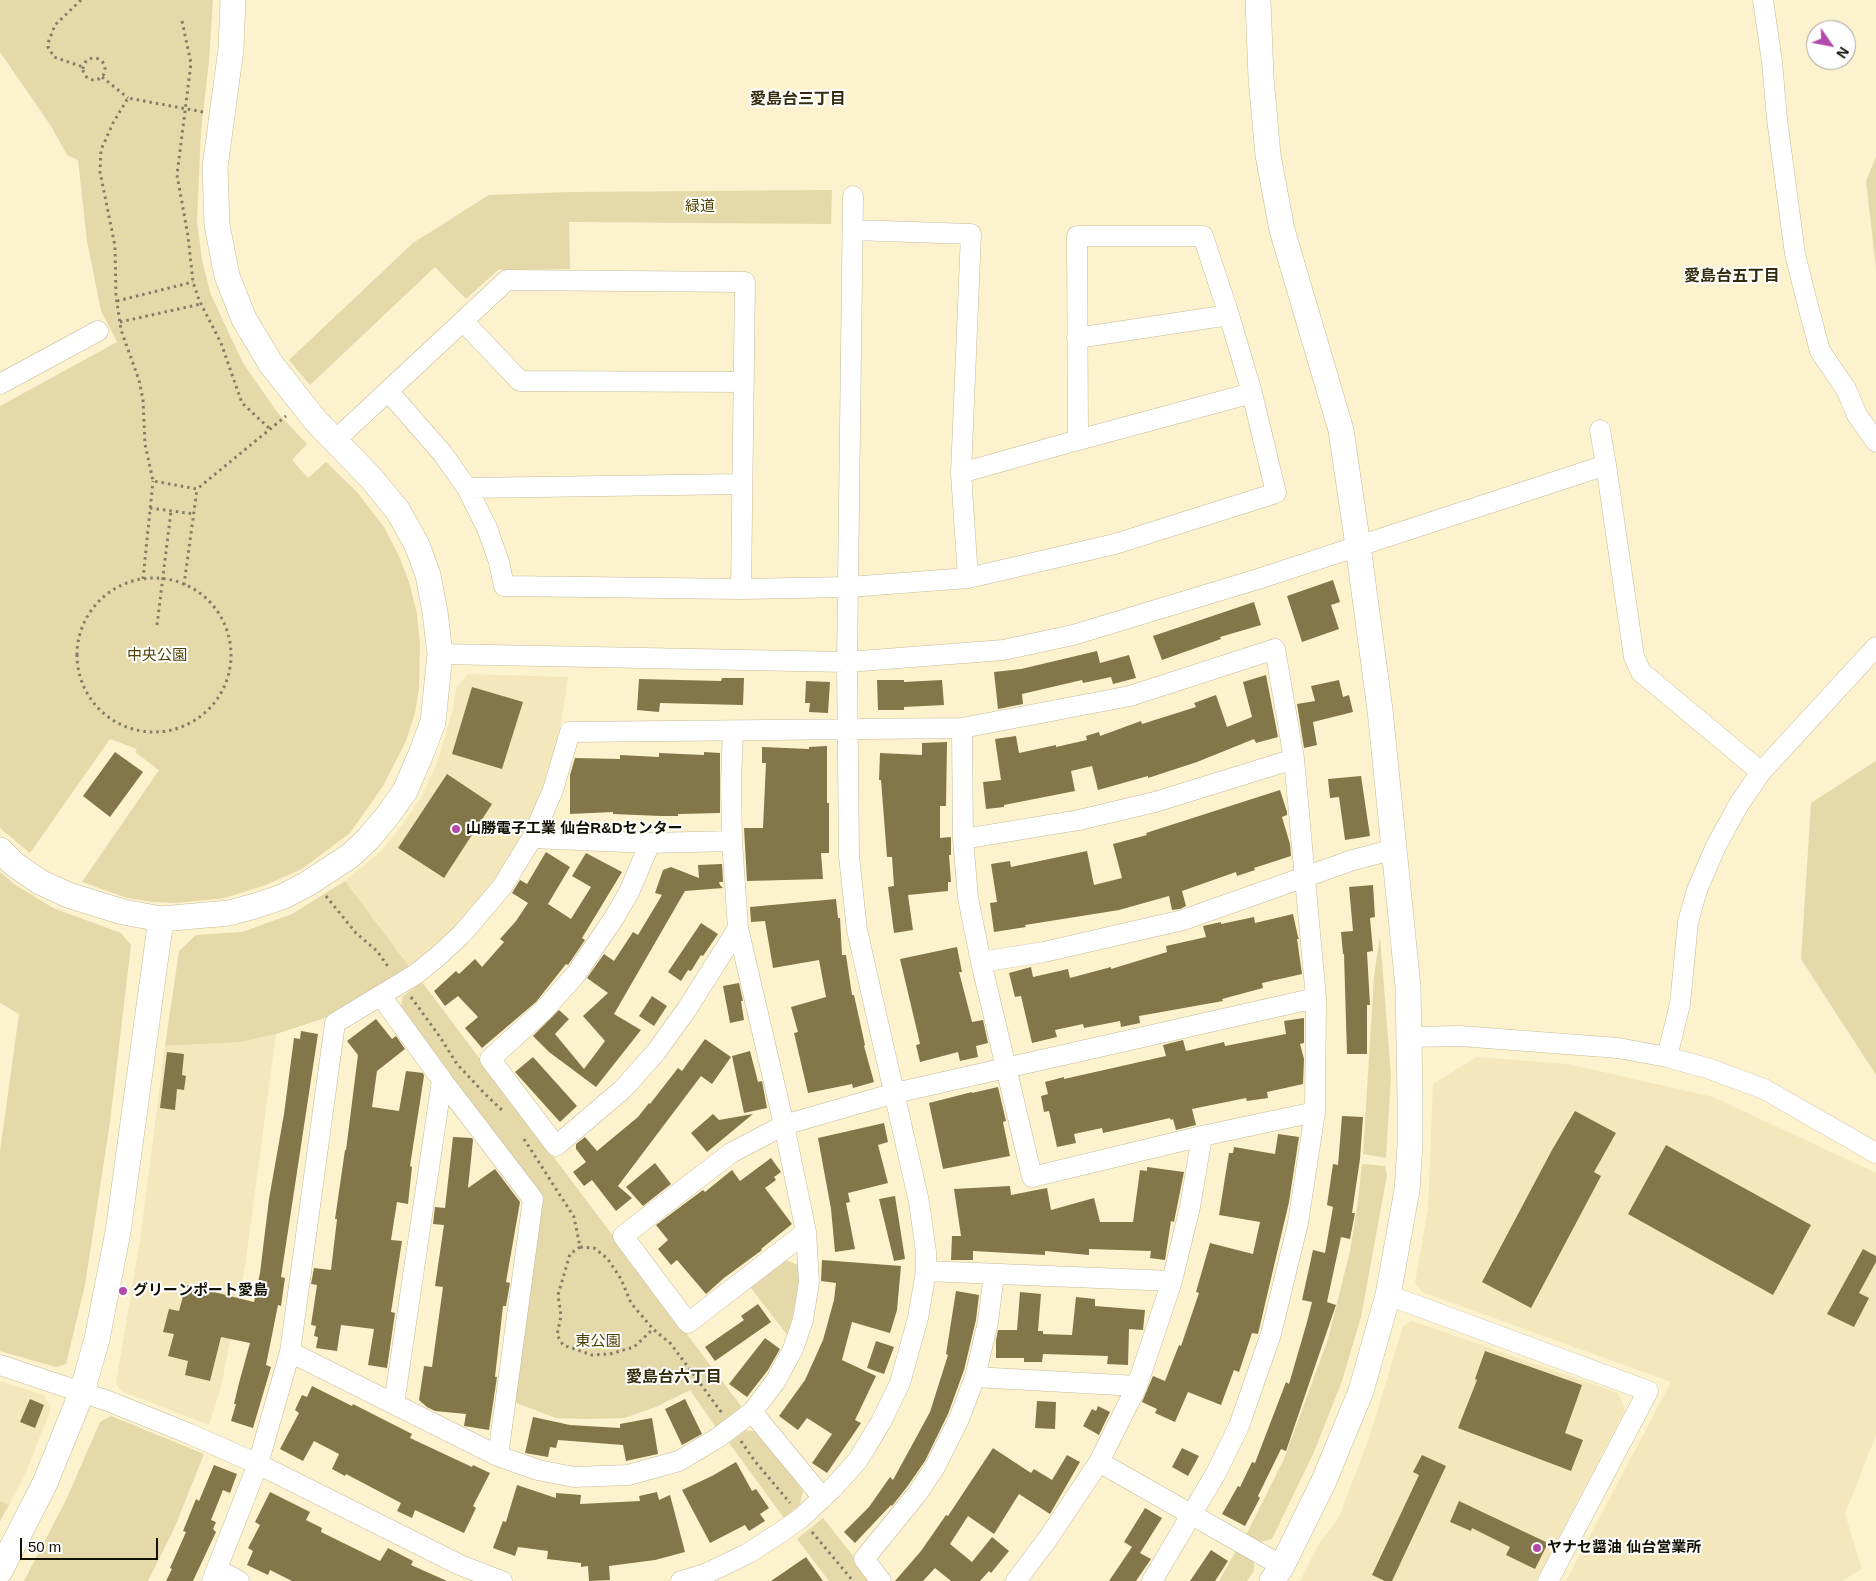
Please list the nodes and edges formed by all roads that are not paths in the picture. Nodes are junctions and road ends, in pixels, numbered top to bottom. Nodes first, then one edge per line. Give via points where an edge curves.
1 (233, 0) edge
2 (1258, 0) edge
3 (1763, 0) edge
4 (853, 196) dead end
5 (853, 230) junction
6 (1229, 315) junction
7 (462, 321) junction
8 (98, 331) dead end
9 (1077, 338) junction
10 (744, 382) junction
11 (0, 384) edge
12 (388, 391) junction
13 (1252, 393) junction
14 (1600, 430) dead end
15 (1078, 440) junction
16 (335, 442) junction
17 (1876, 442) edge
18 (1606, 465) junction
19 (961, 473) junction
20 (742, 484) junction
21 (467, 488) junction
22 (1358, 546) junction
23 (968, 578) junction
24 (848, 587) junction
25 (741, 589) junction
26 (1876, 647) edge
27 (440, 654) junction
28 (847, 662) junction
29 (962, 728) junction
30 (847, 730) junction
31 (734, 731) junction
32 (1294, 759) junction
33 (1761, 772) junction
34 (532, 838) junction
35 (963, 839) junction
36 (732, 841) junction
37 (650, 844) junction
38 (1395, 849) junction
39 (0, 850) edge
40 (1305, 876) junction
41 (161, 919) junction
42 (738, 928) junction
43 (981, 962) junction
44 (381, 996) junction
45 (1316, 998) junction
46 (1410, 1037) junction
47 (1668, 1057) junction
48 (1006, 1067) junction
49 (442, 1080) junction
50 (895, 1093) junction
51 (1314, 1112) junction
52 (784, 1125) junction
53 (1202, 1136) junction
54 (1876, 1153) edge
55 (806, 1232) junction
56 (926, 1271) junction
57 (994, 1274) junction
58 (1172, 1281) junction
59 (1388, 1295) junction
60 (290, 1352) junction
61 (0, 1365) edge
62 (975, 1377) junction
63 (1137, 1386) junction
64 (82, 1392) junction
65 (394, 1404) junction
66 (752, 1412) junction
67 (498, 1456) junction
68 (1099, 1462) junction
69 (258, 1464) junction
70 (823, 1498) junction
71 (1193, 1515) junction
72 (0, 1571) edge
73 (1277, 1574) edge
74 (215, 1575) edge
75 (239, 1581) edge
76 (502, 1581) edge
77 (681, 1581) edge
78 (882, 1581) edge
79 (1016, 1581) edge
80 (1152, 1581) edge
81 (1548, 1581) edge

1 - 16 street via 231,49 215,167 217,225 227,276 244,319 271,364
2 - 22 street via 1268,155 1282,230 1341,430
3 - 17 street via 1795,254 1806,302 1820,351
4 - 5 street
5 - 19 street via 970,234
5 - 24 street
6 - 9 street
6 - 9 street via 1203,236 1076,236
6 - 13 street
7 - 10 street via 520,381
7 - 10 street via 507,280 745,282
7 - 12 street
8 - 11 street
9 - 15 street
10 - 20 street
12 - 16 street
12 - 21 street via 443,454
13 - 15 street
13 - 23 street via 1276,493 1115,544
14 - 18 street
15 - 19 street
16 - 27 street via 377,484 398,511 417,545 428,575
18 - 22 street
18 - 33 street via 1634,656 1641,672
19 - 23 street
20 - 21 street
20 - 25 street
21 - 25 street via 488,528 504,586
22 - 28 street via 1073,635 1003,650
22 - 38 street
23 - 24 street
24 - 25 street
24 - 28 street
26 - 33 street
27 - 28 street
27 - 41 street via 433,722 421,754 404,790 368,839 329,871 282,897 228,913
28 - 30 street
29 - 30 street
29 - 32 street via 1130,696 1275,649
29 - 35 street
30 - 31 street
30 - 50 street via 849,856 857,930
31 - 34 street via 570,732 553,790
31 - 36 street
32 - 35 street via 1127,809
32 - 40 street
33 - 47 street via 1720,838 1697,890 1688,922 1680,1004
34 - 37 street
34 - 44 street via 502,887 462,934 416,974
35 - 43 street via 968,898
36 - 37 street
36 - 42 street
37 - 42 street via 629,892 576,974 544,1010 490,1059 556,1146 622,1089 656,1052
38 - 40 street
38 - 46 street
39 - 41 street via 40,882 68,895 123,912
40 - 43 street via 1183,920 1044,952
40 - 45 street
41 - 64 street via 118,1232 97,1339
42 - 52 street
43 - 48 street
44 - 49 street
44 - 60 street via 335,1023
45 - 48 street
45 - 51 street
46 - 47 street via 1460,1036 1618,1048
46 - 59 street via 1407,1190
47 - 54 street via 1764,1089
48 - 50 street
48 - 53 street via 1032,1177
49 - 65 street
49 - 67 street via 533,1199
50 - 52 street
50 - 56 street via 919,1202
51 - 53 street
51 - 71 street via 1298,1224 1271,1334 1239,1426
52 - 55 street
52 - 55 street via 731,1153 623,1236 688,1323
53 - 58 street via 1190,1207
55 - 66 street via 809,1282 803,1320 793,1349 775,1382
56 - 57 street
56 - 70 street via 918,1318 900,1383 858,1460
57 - 58 street
57 - 62 street via 988,1322
58 - 63 street
59 - 73 street via 1361,1391 1323,1484
59 - 81 street via 1648,1391
60 - 65 street
60 - 69 street
61 - 64 street
62 - 63 street
62 - 78 street via 959,1419 935,1466 898,1520 864,1559
63 - 68 street
64 - 69 street
64 - 72 street via 45,1483
65 - 67 street
66 - 67 street via 679,1461 628,1475 574,1477 538,1470
66 - 70 street
68 - 71 street
68 - 79 street
69 - 74 street
69 - 76 street via 460,1565
70 - 77 street via 801,1518 747,1554 705,1574
71 - 73 street
71 - 80 street
74 - 75 street

